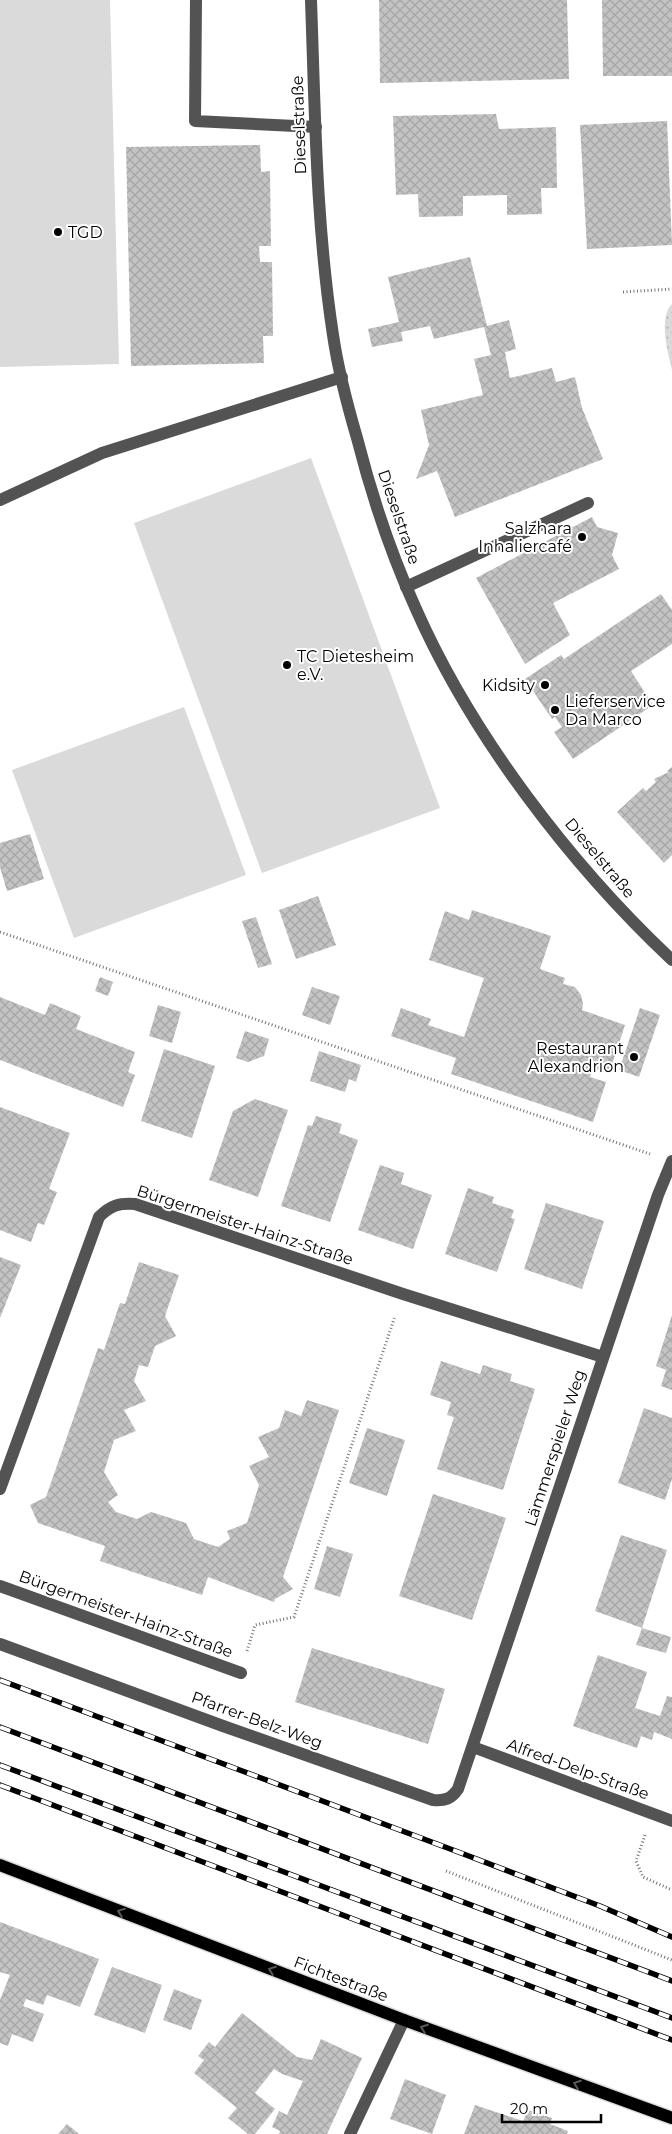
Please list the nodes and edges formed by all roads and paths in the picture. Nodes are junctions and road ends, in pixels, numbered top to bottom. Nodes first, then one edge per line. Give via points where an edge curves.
1 (196, 0) edge
2 (310, 0) edge
3 (316, 127) junction
4 (672, 289) edge
5 (623, 292) dead end
6 (342, 377) junction
7 (0, 500) edge
8 (588, 503) dead end
9 (406, 587) junction
10 (0, 932) edge
11 (672, 960) edge
12 (672, 1162) edge
13 (403, 1294) junction
14 (603, 1357) junction
15 (0, 1489) edge
16 (0, 1586) edge
17 (0, 1644) edge
18 (241, 1673) joint
19 (473, 1747) junction
20 (652, 1814) junction
21 (672, 1821) edge
22 (0, 1865) edge
23 (446, 1871) dead end
24 (672, 1890) edge
25 (672, 1960) edge
26 (404, 2020) junction
27 (672, 2118) edge
28 (350, 2134) edge

1 - 3 street via 195,122
2 - 3 street, Dieselstraße
3 - 6 street, Dieselstraße via 324,261 333,337
4 - 5 path
6 - 7 street via 102,453
6 - 9 street, Dieselstraße via 366,473
8 - 9 street
9 - 11 street, Dieselstraße via 443,664 504,764 621,910
10 - 12 path
12 - 14 street, Lämmerspieler Weg
13 - 14 street, Bürgermeister-Hainz-Straße
13 - 15 street, Bürgermeister-Hainz-Straße via 135,1204 119,1203 108,1208 99,1217
13 - 18 path via 294,1617 256,1626
14 - 19 street, Lämmerspieler Weg
16 - 18 street, Bürgermeister-Hainz-Straße
17 - 19 street, Pfarrer-Belz-Weg via 433,1800 444,1801 453,1797
19 - 20 street, Alfred-Delp-Straße
20 - 21 street, Alfred-Delp-Straße
20 - 24 path via 636,1861 644,1877
26 -> 22 main road, Fichtestraße
23 - 25 path
27 -> 26 main road, Fichtestraße
26 - 28 street

